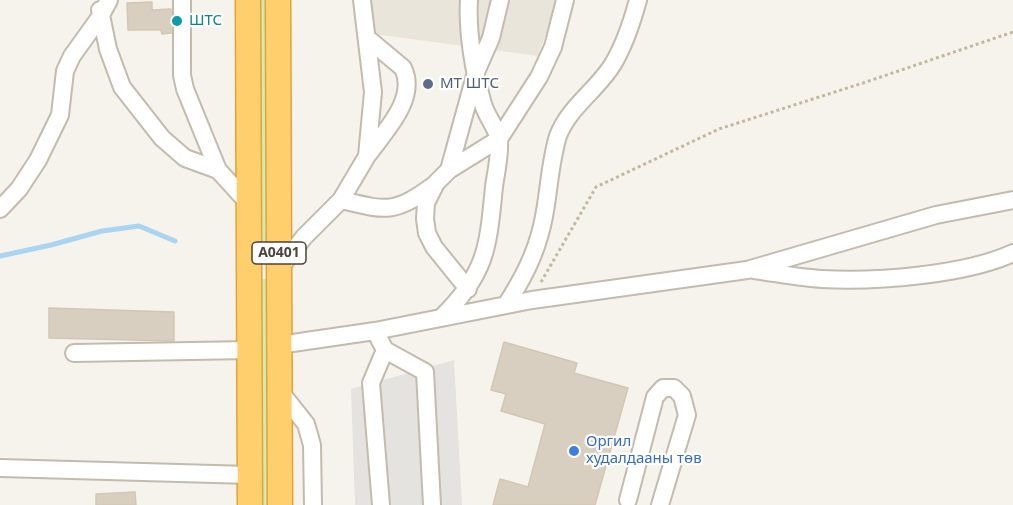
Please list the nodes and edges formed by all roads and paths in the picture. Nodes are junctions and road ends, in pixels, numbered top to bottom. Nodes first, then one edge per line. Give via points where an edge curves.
1 (99, 0) edge
2 (109, 0) edge
3 (182, 0) edge
4 (248, 0) edge
5 (278, 0) edge
6 (362, 0) edge
7 (469, 0) edge
8 (500, 0) edge
9 (565, 0) edge
10 (638, 0) edge
11 (100, 17) junction
12 (1013, 32) edge
13 (367, 38) junction
14 (476, 72) junction
15 (499, 139) junction
16 (367, 156) junction
17 (218, 170) junction
18 (449, 170) junction
19 (436, 183) junction
20 (340, 200) junction
21 (1013, 200) edge
22 (250, 205) junction
23 (0, 209) edge
24 (1013, 253) edge
25 (250, 254) junction
26 (279, 261) junction
27 (747, 270) junction
28 (468, 288) junction
29 (532, 300) junction
30 (506, 305) junction
31 (441, 318) junction
32 (375, 331) junction
33 (279, 345) junction
34 (250, 350) junction
35 (385, 350) junction
36 (74, 353) dead end
37 (279, 390) junction
38 (0, 468) edge
39 (250, 475) junction
40 (628, 500) dead end
41 (250, 505) edge
42 (280, 505) edge
43 (313, 505) edge
44 (381, 505) edge
45 (432, 505) edge
46 (660, 505) edge

1 - 11 lane
2 - 11 lane
3 - 17 lane via 182,75
4 - 22 highway, A0401
5 - 26 highway, A0401
6 - 13 lane
7 - 14 lane
8 - 14 lane via 491,38
9 - 15 lane via 553,47
10 - 30 lane via 614,63 559,134 542,226 526,273
11 - 17 lane via 122,87 162,138 184,158
11 - 23 lane via 65,71 60,115 38,160
12 - 29 path via 719,129 596,187
13 - 16 lane via 373,92
13 - 16 lane via 403,68 407,91 402,106
14 - 15 lane via 483,105
14 - 18 lane
15 - 18 lane
15 - 28 lane via 490,233
16 - 20 lane
17 - 22 lane
18 - 19 lane
19 - 20 lane via 398,207 380,210
19 - 28 lane via 426,203 427,233
20 - 26 lane
21 - 27 lane via 936,215
22 - 25 highway, A0401
24 - 27 lane via 993,262 894,278 822,279
25 - 26 highway
25 - 34 highway, A0401
26 - 33 highway, A0401
27 - 29 lane
28 - 31 lane
29 - 30 lane
30 - 31 lane
31 - 32 lane
32 - 33 lane
32 - 35 lane
33 - 37 highway, A0401
34 - 36 lane
34 - 39 highway, A0401
35 - 44 lane via 371,383
35 - 45 lane via 425,372
37 - 42 highway, A0401
37 - 43 lane via 306,424 312,445
38 - 39 lane
39 - 41 highway, A0401
40 - 46 lane via 655,397 663,388 674,388 682,396 687,415

